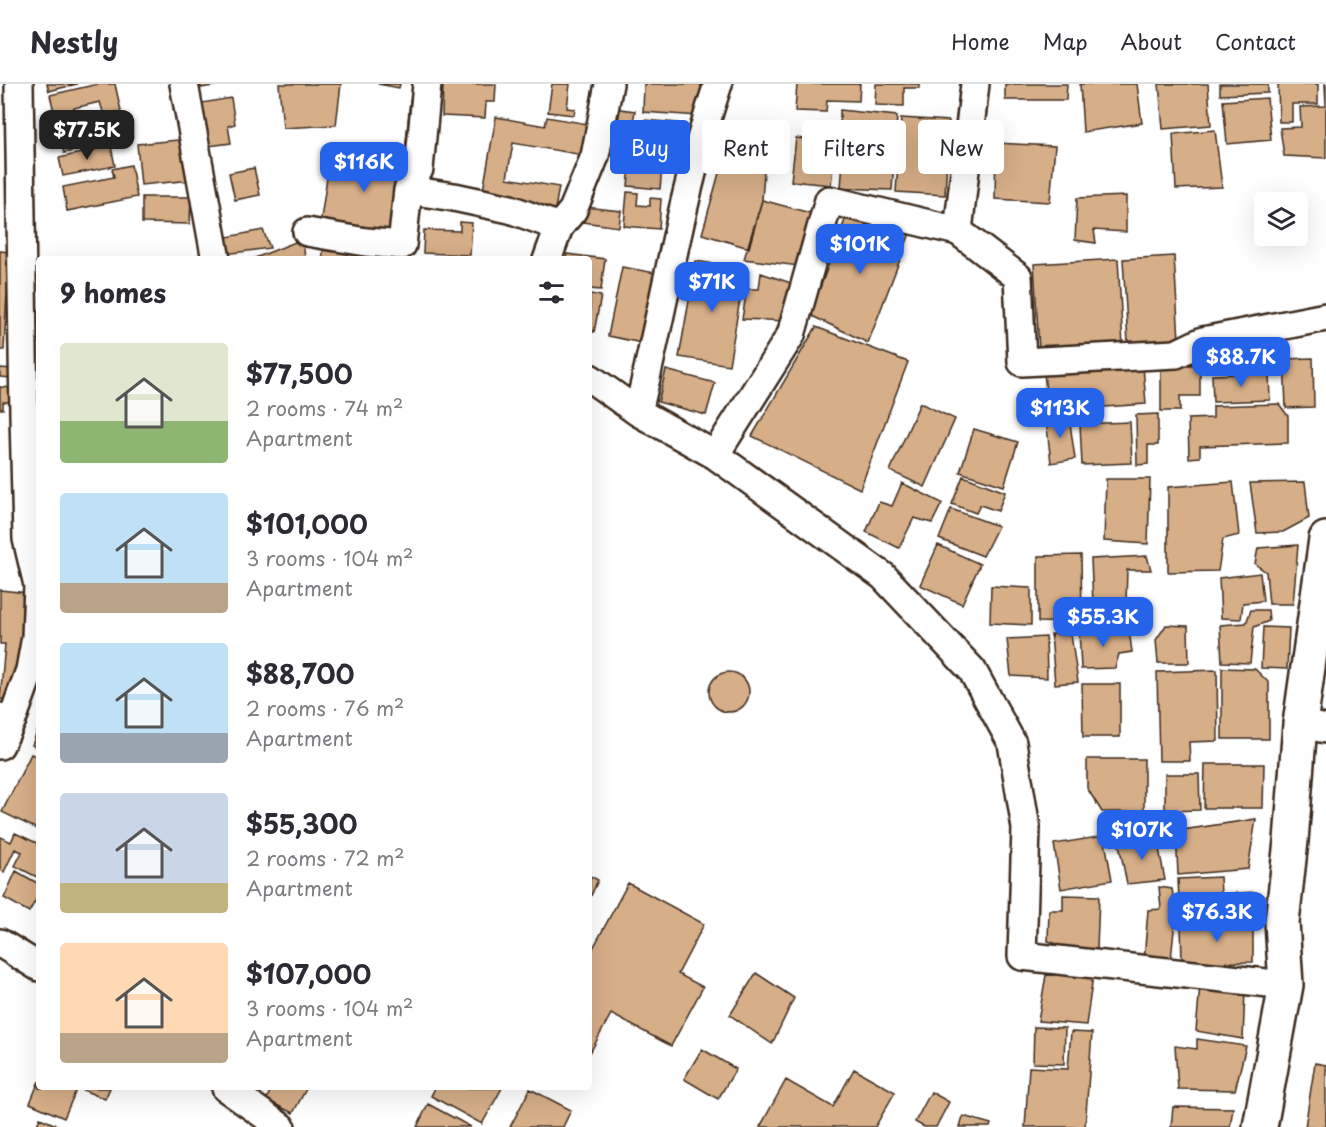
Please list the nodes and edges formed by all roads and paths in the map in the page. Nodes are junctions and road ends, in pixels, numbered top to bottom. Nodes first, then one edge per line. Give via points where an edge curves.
1 (20, 84) edge
2 (184, 84) edge
3 (427, 84) edge
4 (609, 84) edge
5 (718, 84) edge
6 (975, 84) edge
7 (408, 190) junction
8 (559, 227) junction
9 (958, 231) junction
10 (307, 232) dead end
11 (215, 256) edge
12 (548, 256) edge
13 (1326, 317) edge
14 (592, 379) edge
15 (638, 412) junction
16 (715, 456) junction
17 (1326, 539) edge
18 (36, 577) edge
19 (36, 616) edge
20 (6, 718) edge
21 (1313, 726) edge
22 (0, 745) edge
23 (0, 943) edge
24 (36, 965) edge
25 (1286, 985) junction
26 (229, 1090) edge
27 (281, 1127) edge
28 (1260, 1127) edge

1 - 18 street via 27,539
2 - 11 street
3 - 7 street via 419,169
4 - 8 street via 595,156 573,210
5 - 15 street via 687,186
6 - 9 street
7 - 8 street via 510,209
7 - 10 street via 402,245
8 - 12 street
9 - 13 street via 1018,277 1022,362 1176,354 1203,341
9 - 16 street via 830,200 791,334
14 - 15 street
15 - 16 street
16 - 25 street via 883,576 972,670 1012,743 1026,828 1022,956
17 - 21 street
19 - 20 street via 30,670
20 - 22 street
21 - 25 street via 1291,841 1282,922
23 - 24 street
25 - 28 street
26 - 27 street

